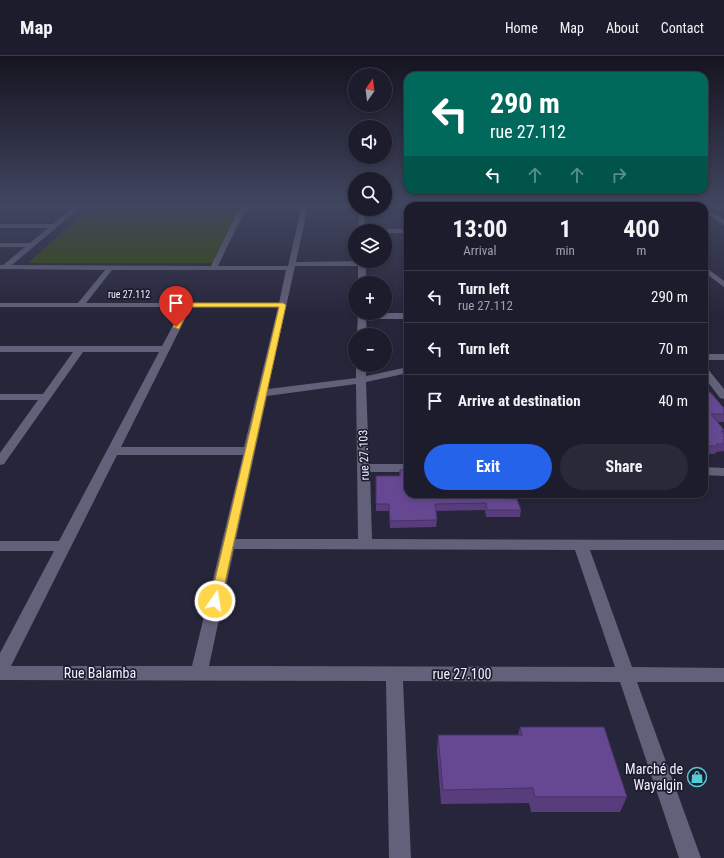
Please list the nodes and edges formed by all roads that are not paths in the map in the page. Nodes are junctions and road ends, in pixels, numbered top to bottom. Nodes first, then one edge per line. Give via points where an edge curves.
1 (34, 242) edge
2 (226, 242) edge
3 (297, 242) edge
4 (0, 245) edge
5 (31, 245) junction
6 (348, 264) edge
7 (292, 266) junction
8 (2, 267) edge
9 (213, 268) junction
10 (110, 269) junction
11 (708, 271) edge
12 (724, 285) edge
13 (0, 305) edge
14 (80, 305) junction
15 (188, 305) junction
16 (283, 305) junction
17 (392, 316) edge
18 (404, 316) edge
19 (0, 348) edge
20 (80, 349) junction
21 (165, 349) junction
22 (708, 357) edge
23 (724, 358) edge
24 (404, 371) edge
25 (361, 372) edge
26 (708, 375) edge
27 (361, 380) junction
28 (263, 393) junction
29 (724, 396) edge
30 (0, 397) edge
31 (45, 397) junction
32 (113, 451) junction
33 (249, 451) junction
34 (0, 461) edge
35 (364, 468) junction
36 (404, 468) edge
37 (708, 471) edge
38 (724, 472) edge
39 (228, 544) junction
40 (365, 544) junction
41 (581, 545) junction
42 (724, 545) edge
43 (0, 546) edge
44 (64, 546) junction
45 (0, 670) edge
46 (199, 673) junction
47 (0, 674) edge
48 (394, 674) junction
49 (625, 674) junction
50 (724, 674) edge
51 (400, 858) edge
52 (690, 858) edge

1 - 5 street
2 - 9 street
3 - 7 street
4 - 5 street
5 - 8 street
6 - 7 street
7 - 9 street
7 - 16 street
8 - 10 street
9 - 10 street
10 - 14 street
11 - 12 street
13 - 14 street, rue 27.112
14 - 15 street, rue 27.112
15 - 16 street, rue 27.112
15 - 21 street
16 - 28 street
17 - 18 street
19 - 20 street
20 - 21 street
20 - 31 street
21 - 32 street
22 - 23 street
24 - 27 street
25 - 27 street, rue 27.103
26 - 29 street
27 - 28 street
27 - 35 street, rue 27.103
28 - 33 street
30 - 31 street
31 - 34 street
32 - 33 street
32 - 44 street
33 - 39 street
35 - 36 street
35 - 40 street, rue 27.103
37 - 38 street
39 - 40 street
39 - 46 street
40 - 41 street
41 - 42 street
41 - 49 street
43 - 44 street
44 - 45 street
46 - 47 street, Rue Balamba
46 - 48 street, rue 27.100
48 - 49 street, rue 27.100
48 - 51 street
49 - 50 street, rue 27.100
49 - 52 street

